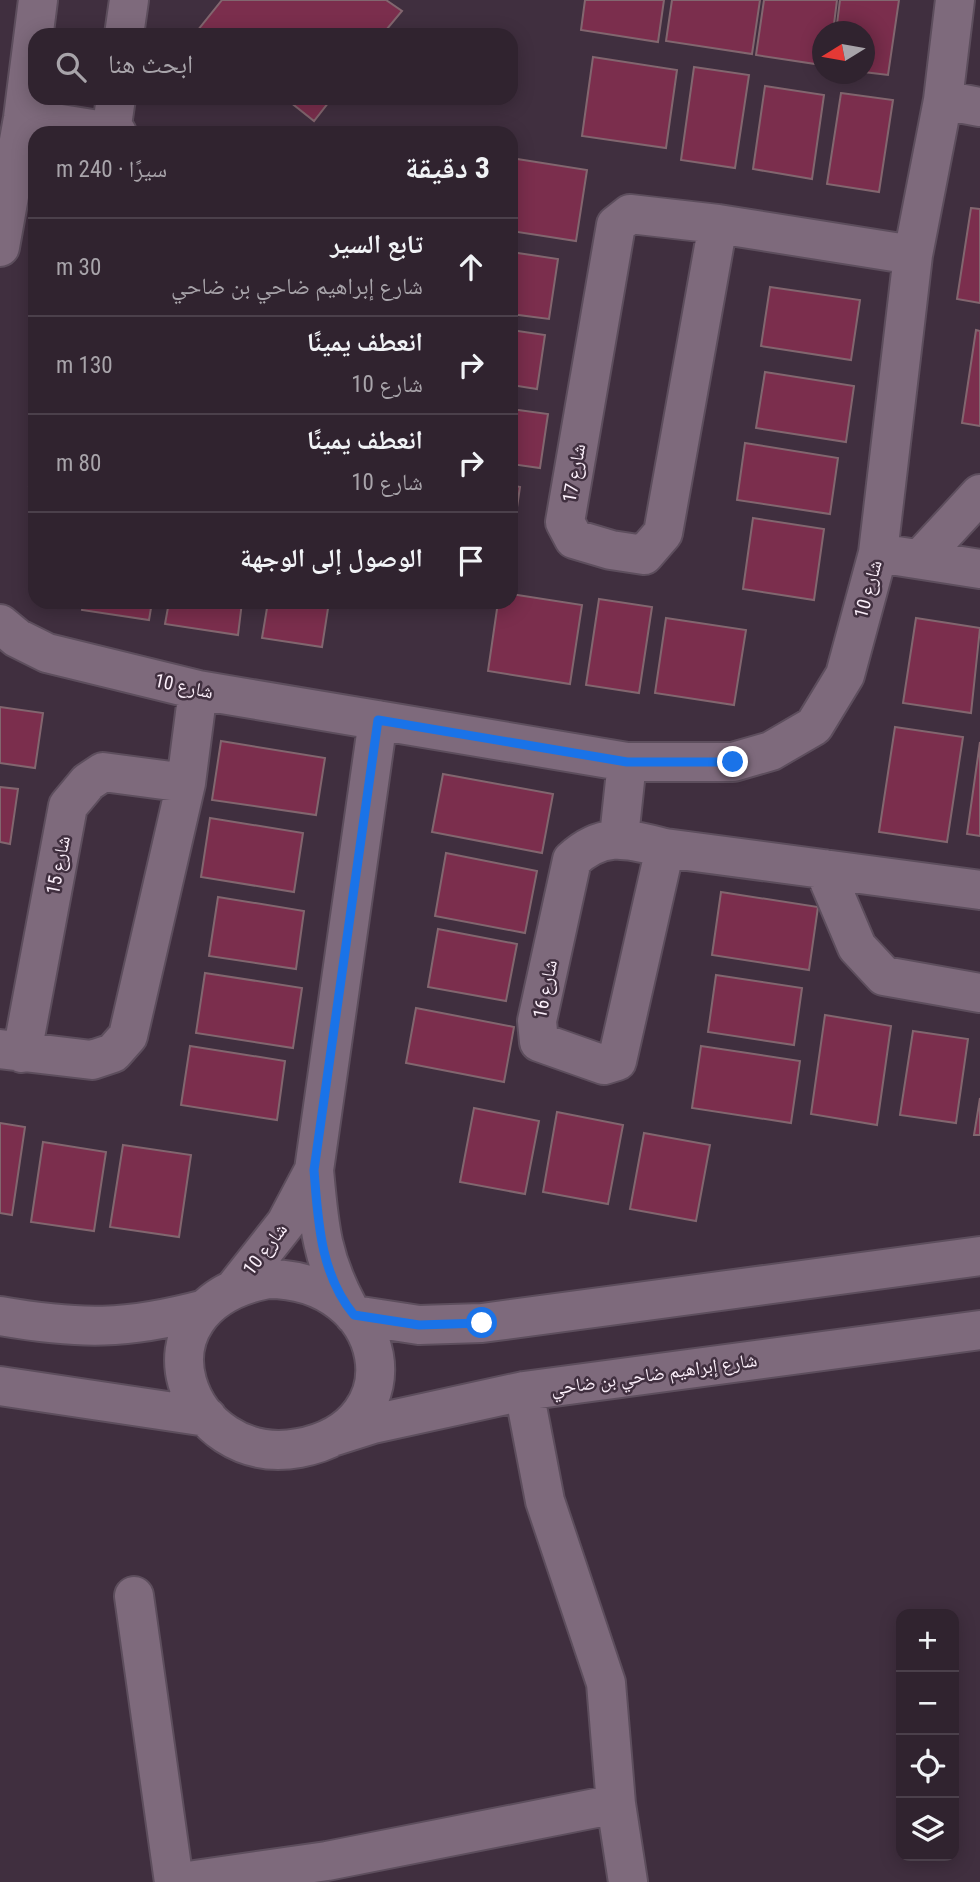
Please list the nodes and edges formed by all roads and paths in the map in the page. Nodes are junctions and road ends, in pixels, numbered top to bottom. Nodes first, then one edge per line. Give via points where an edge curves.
1 (38, 0) edge
2 (129, 0) edge
3 (955, 0) edge
4 (34, 28) edge
5 (125, 28) edge
6 (28, 79) edge
7 (943, 100) junction
8 (980, 107) edge
9 (23, 118) junction
10 (114, 121) edge
11 (718, 224) junction
12 (0, 247) edge
13 (913, 255) junction
14 (980, 495) edge
15 (878, 553) junction
16 (921, 558) junction
17 (980, 569) edge
18 (0, 624) edge
19 (198, 690) junction
20 (378, 720) junction
21 (627, 762) junction
22 (186, 783) junction
23 (619, 837) junction
24 (665, 848) junction
25 (824, 869) junction
26 (980, 890) edge
27 (980, 993) edge
28 (11, 1051) edge
29 (314, 1170) junction
30 (980, 1256) edge
31 (220, 1299) junction
32 (351, 1311) junction
33 (0, 1316) edge
34 (980, 1330) edge
35 (0, 1386) edge
36 (524, 1391) junction
37 (207, 1417) junction
38 (332, 1437) junction
39 (134, 1596) dead end
40 (615, 1804) junction
41 (174, 1882) edge
42 (181, 1882) edge
43 (628, 1882) edge

1 - 4 street
2 - 5 street
3 - 7 street, شارع 10
6 - 9 street
7 - 8 street
7 - 13 street, شارع 10
9 - 10 street
9 - 12 street
11 - 11 street, شارع 17 via 630,214 616,225 565,522 574,539 644,555 663,533
11 - 13 street, شارع 17
13 - 15 street, شارع 10
14 - 16 street
15 - 16 street
15 - 21 street, شارع 10 via 845,675 814,726 771,751 733,762
16 - 17 street
18 - 19 street, شارع 10 via 47,653
19 - 20 street, شارع 10
19 - 22 street, شارع 15
20 - 21 street, شارع 10
20 - 29 street, شارع 10
21 - 23 street
22 - 28 street, شارع 15 via 103,772 68,806
22 - 28 street, شارع 15 via 128,1036 113,1053 92,1060
23 - 24 street
23 - 24 street, شارع 16 via 586,847 572,860 537,1021 539,1042 604,1065 617,1060
24 - 25 street
25 - 26 street
25 - 27 street via 857,947 884,976
29 - 31 street, شارع 10 via 286,1223
29 - 32 street, شارع 10 via 321,1244 330,1273
30 - 32 street via 482,1323 419,1325
31 - 32 street via 259,1281 285,1279 319,1287
31 - 33 street via 150,1324 106,1328
31 - 37 street via 185,1338 183,1354 189,1388
32 - 38 street via 375,1352 375,1386 358,1415
34 - 36 street, شارع إبراهيم ضاحي بن ضاحي
35 - 37 street
36 - 38 street, شارع إبراهيم ضاحي بن ضاحي
36 - 40 street via 545,1501 606,1684
37 - 38 street via 234,1437 265,1449 299,1448
39 - 41 street
40 - 42 street via 327,1861
40 - 43 street

